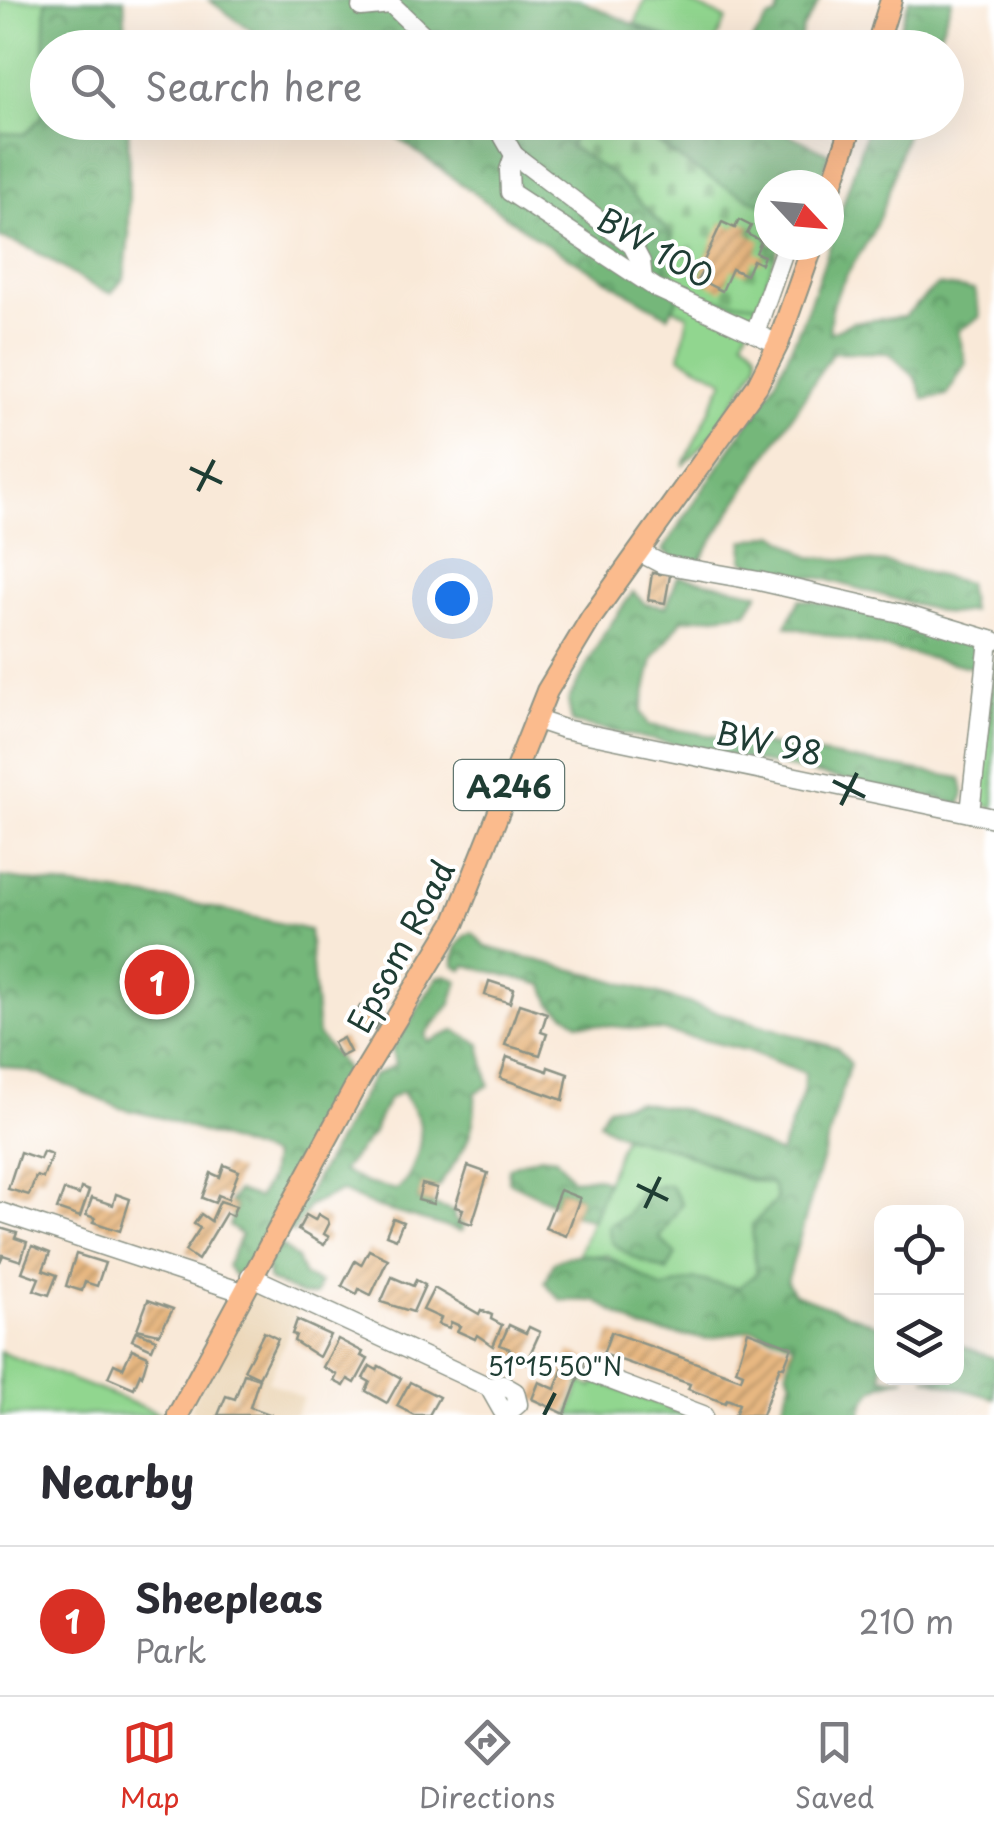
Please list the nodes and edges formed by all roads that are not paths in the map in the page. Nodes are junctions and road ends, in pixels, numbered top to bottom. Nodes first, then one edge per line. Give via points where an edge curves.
1 (891, 0) edge
2 (361, 7) dead end
3 (418, 30) edge
4 (882, 30) edge
5 (505, 140) edge
6 (846, 140) edge
7 (514, 155) junction
8 (836, 170) edge
9 (781, 260) edge
10 (808, 260) edge
11 (643, 280) junction
12 (755, 333) junction
13 (778, 344) junction
14 (639, 552) junction
15 (991, 640) edge
16 (534, 719) junction
17 (970, 813) junction
18 (994, 818) edge
19 (0, 1212) edge
20 (246, 1284) junction
21 (592, 1373) dead end
22 (489, 1387) dead end
23 (178, 1415) edge
24 (703, 1415) edge

1 - 4 main road
2 - 3 street via 391,4
5 - 7 street
6 - 8 main road
7 - 11 street via 632,245
7 - 11 street, BW 100 via 510,192
9 - 12 street
10 - 13 main road, Epsom Road / A246
11 - 12 street, BW 100
12 - 13 street, BW 100
13 - 14 main road, Epsom Road / A246 via 757,386
14 - 15 street via 662,564 904,614
14 - 16 main road, Epsom Road / A246 via 566,657
15 - 17 street
16 - 17 street, BW 98
16 - 20 main road, Epsom Road / A246 via 455,922
17 - 18 street, BW 98
19 - 20 street
20 - 22 street
20 - 23 main road, Epsom Road / A246
21 - 24 street

